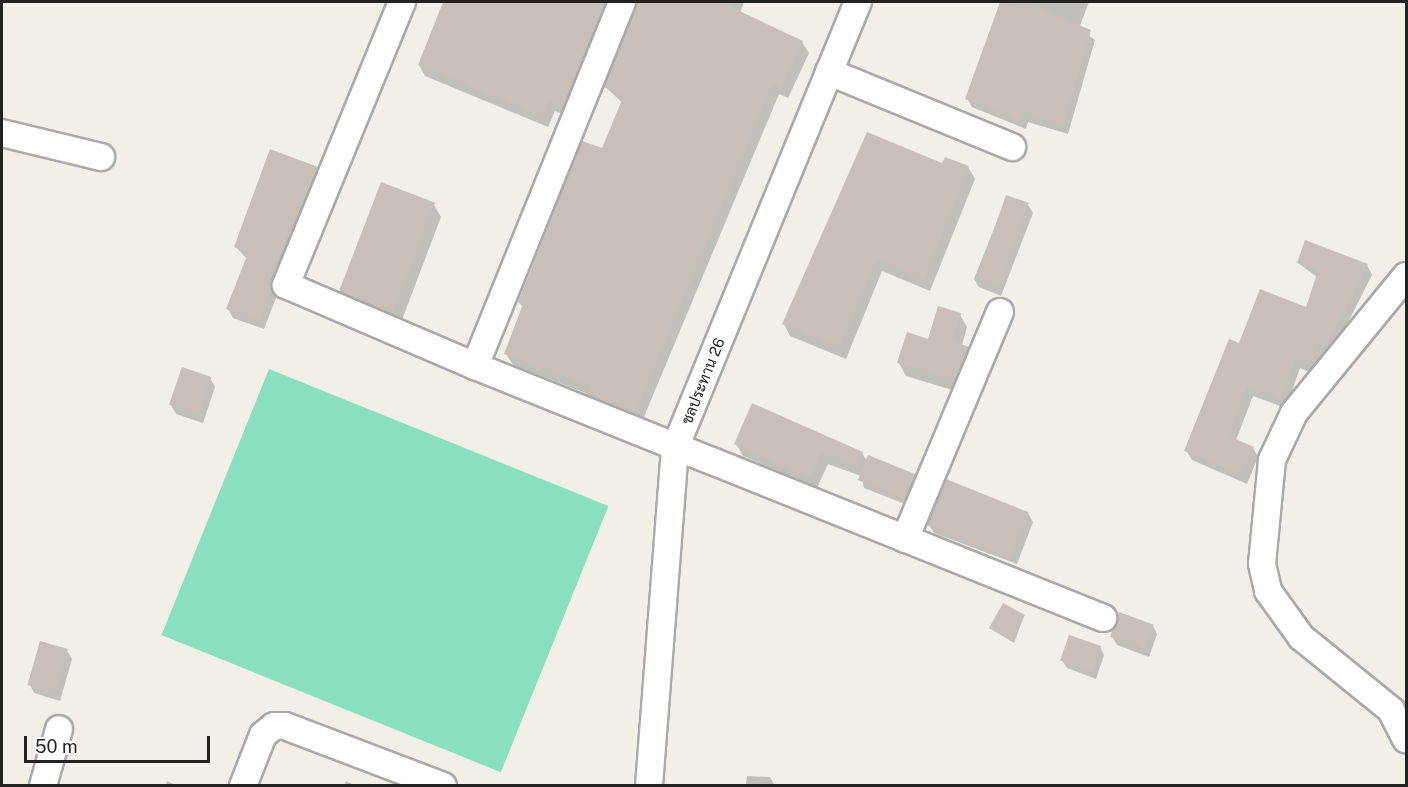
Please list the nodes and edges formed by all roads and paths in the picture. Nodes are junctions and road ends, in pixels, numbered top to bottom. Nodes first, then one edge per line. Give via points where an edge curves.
1 (402, 2) edge
2 (622, 2) edge
3 (858, 2) edge
4 (829, 72) junction
5 (2, 133) edge
6 (1012, 147) dead end
7 (101, 157) dead end
8 (1407, 276) edge
9 (1000, 312) dead end
10 (475, 366) junction
11 (675, 448) junction
12 (905, 539) junction
13 (1103, 618) dead end
14 (59, 729) dead end
15 (1407, 739) edge
16 (43, 786) edge
17 (243, 786) edge
18 (443, 786) edge
19 (649, 786) edge

1 - 10 street via 286,285
2 - 10 street
3 - 4 street, ชลประทาน 26
4 - 6 street
4 - 11 street, ชลประทาน 26
5 - 7 street
8 - 15 street via 1294,413 1272,460 1262,564 1269,591 1301,637 1391,710
9 - 12 street
10 - 11 street
11 - 12 street
11 - 19 street, ชลประทาน 26
12 - 13 street
14 - 16 street
17 - 18 street via 263,735 274,726 285,726

